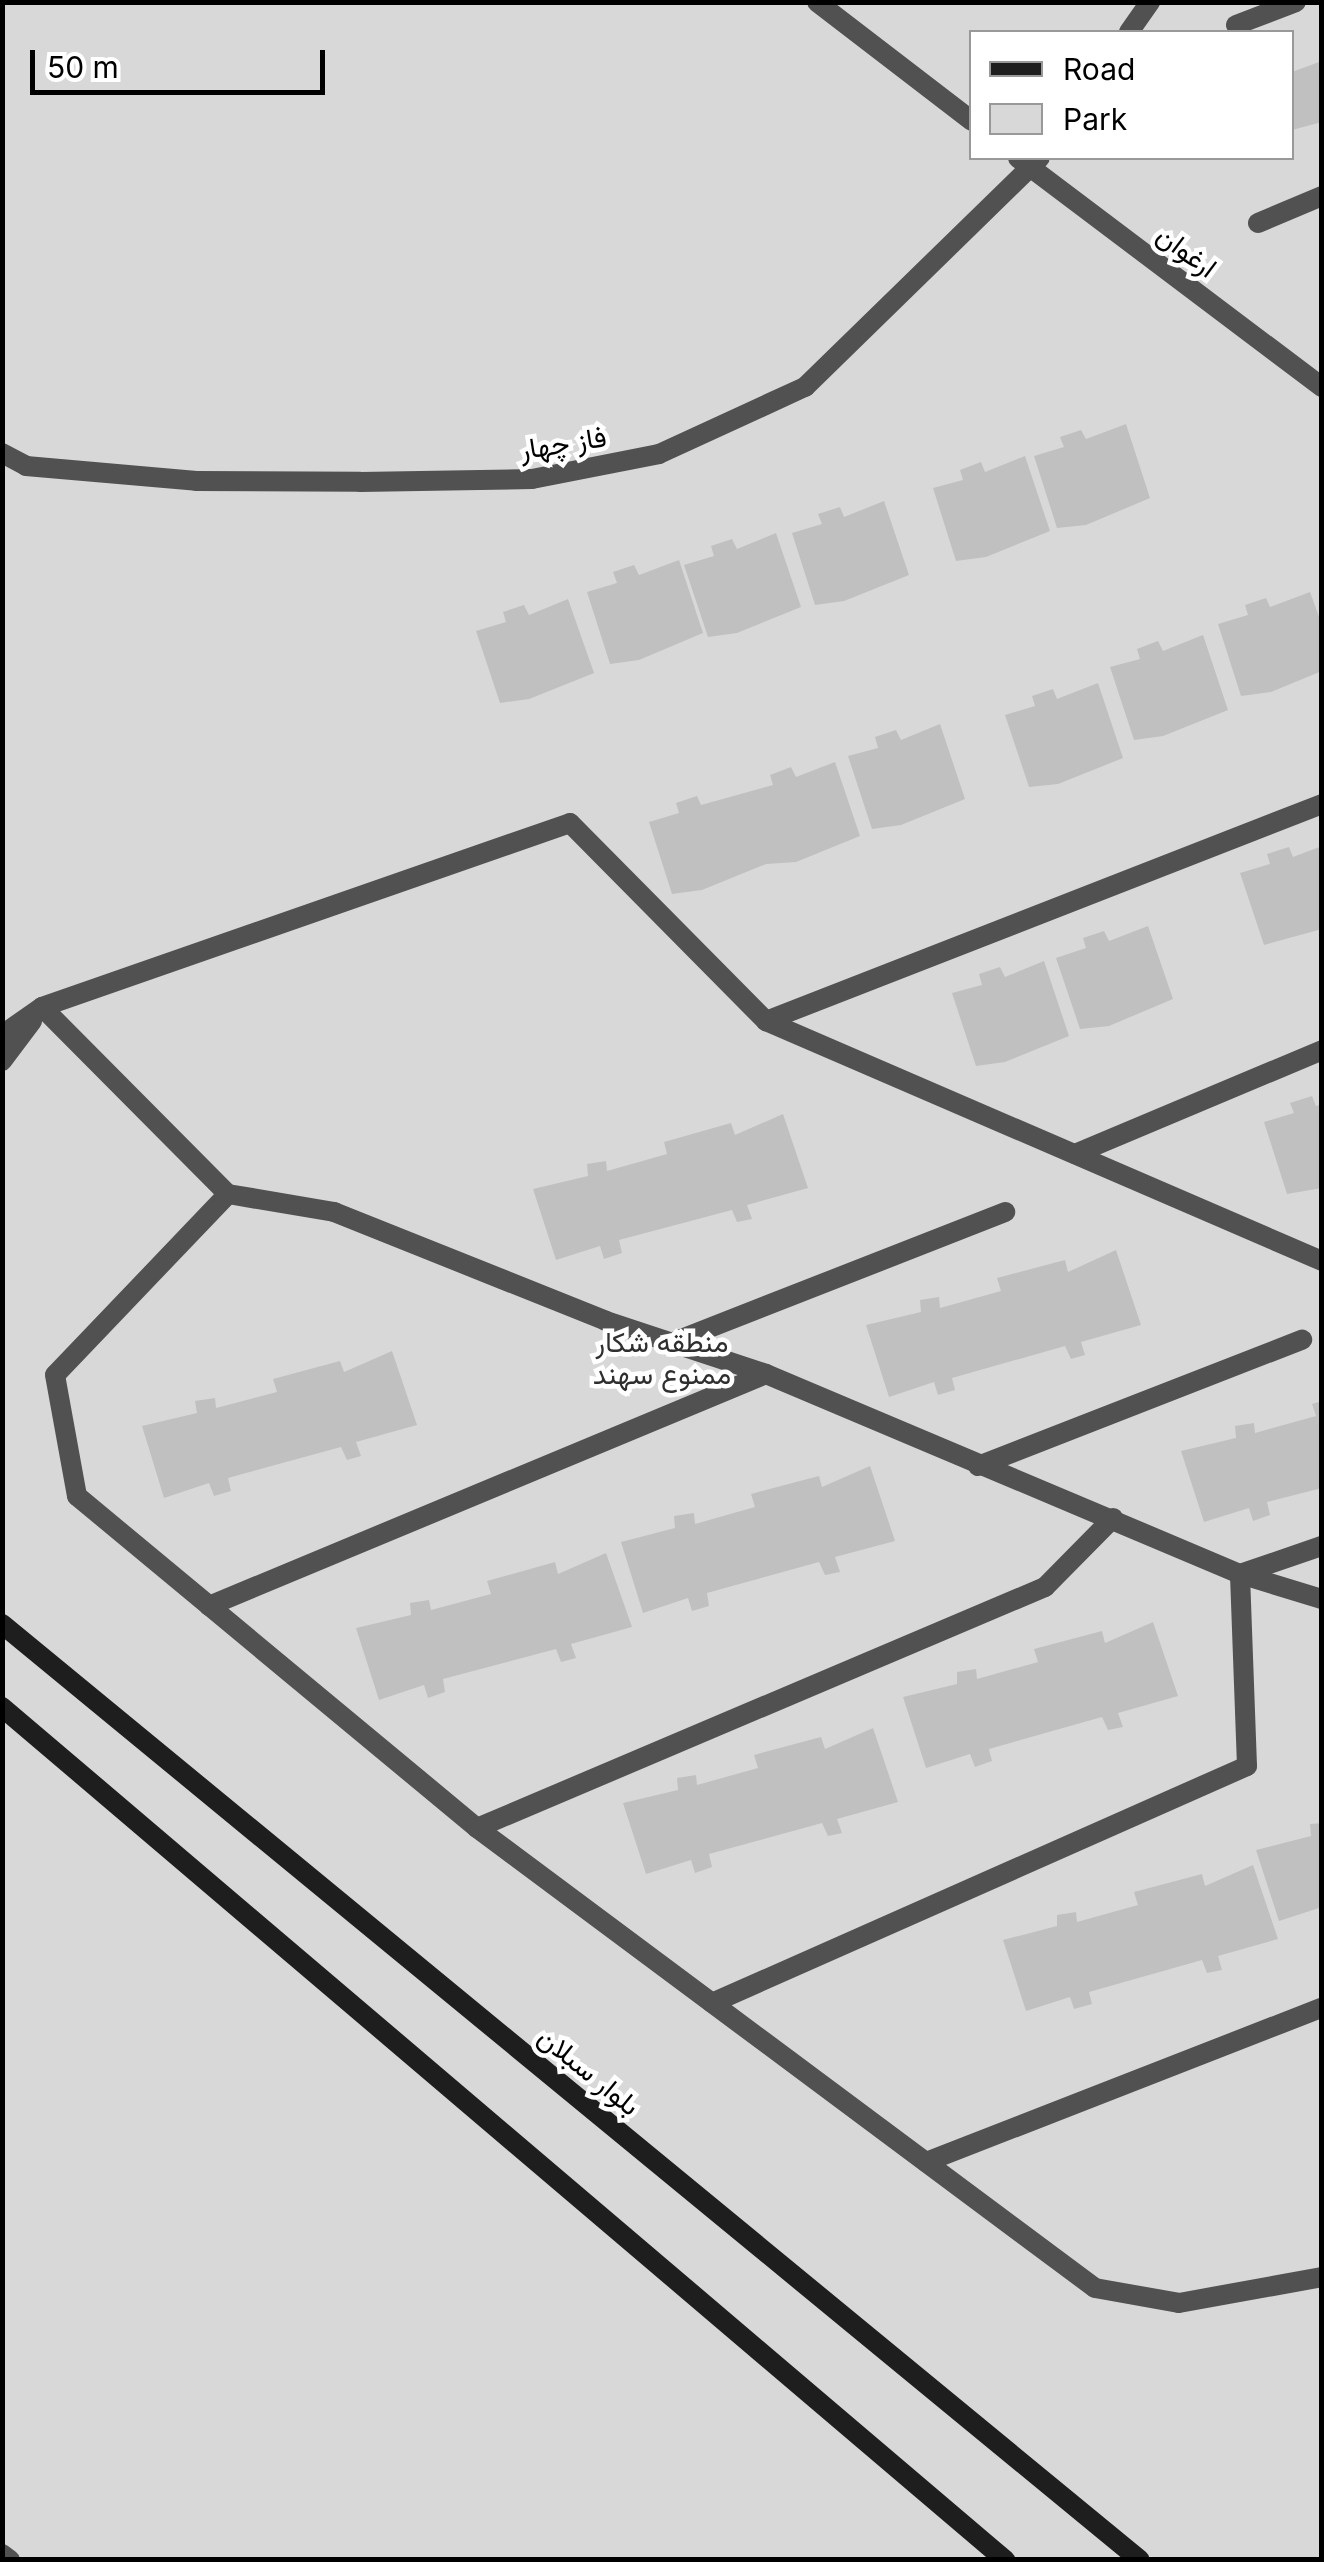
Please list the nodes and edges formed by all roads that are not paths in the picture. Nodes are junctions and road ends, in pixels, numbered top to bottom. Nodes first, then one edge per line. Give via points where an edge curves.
1 (817, 2) edge
2 (1150, 2) edge
3 (1296, 2) edge
4 (1236, 25) dead end
5 (1130, 30) edge
6 (969, 119) edge
7 (1030, 161) edge
8 (1322, 196) edge
9 (1258, 222) dead end
10 (1322, 388) edge
11 (2, 454) edge
12 (1322, 804) edge
13 (42, 1007) junction
14 (766, 1021) junction
15 (2, 1035) edge
16 (1322, 1050) edge
17 (2, 1061) edge
18 (1076, 1154) junction
19 (228, 1194) junction
20 (1004, 1212) dead end
21 (1319, 1258) edge
22 (1302, 1340) dead end
23 (672, 1343) junction
24 (766, 1374) junction
25 (978, 1466) junction
26 (1113, 1518) junction
27 (1322, 1546) edge
28 (1240, 1574) junction
29 (1322, 1599) edge
30 (210, 1606) junction
31 (2, 1624) edge
32 (2, 1707) edge
33 (478, 1828) junction
34 (712, 2003) junction
35 (1322, 2008) edge
36 (926, 2162) junction
37 (1322, 2277) edge
38 (2, 2554) edge
39 (10, 2560) edge
40 (1005, 2560) edge
41 (1140, 2560) edge

1 - 6 street
2 - 5 street
3 - 4 street
7 - 10 street, ارغوان
7 - 11 street, فاز چهار via 806,386 659,454 532,479 360,482 196,481 26,466
8 - 9 street
12 - 14 street
13 - 14 street via 570,823
13 - 15 street
13 - 17 street
13 - 19 street
14 - 18 street
16 - 18 street
18 - 21 street
19 - 23 street via 334,1212
19 - 30 street via 55,1375 77,1496
20 - 23 street
22 - 25 street
23 - 24 street
24 - 25 street
24 - 30 street
25 - 26 street
26 - 28 street
26 - 33 street via 1045,1586
27 - 28 street
28 - 29 street
28 - 34 street via 1247,1766
30 - 33 street
31 - 41 street, بلوار سبلان
32 - 40 street
33 - 34 street
34 - 36 street
35 - 36 street
36 - 37 street via 1094,2288 1180,2302
38 - 39 street

